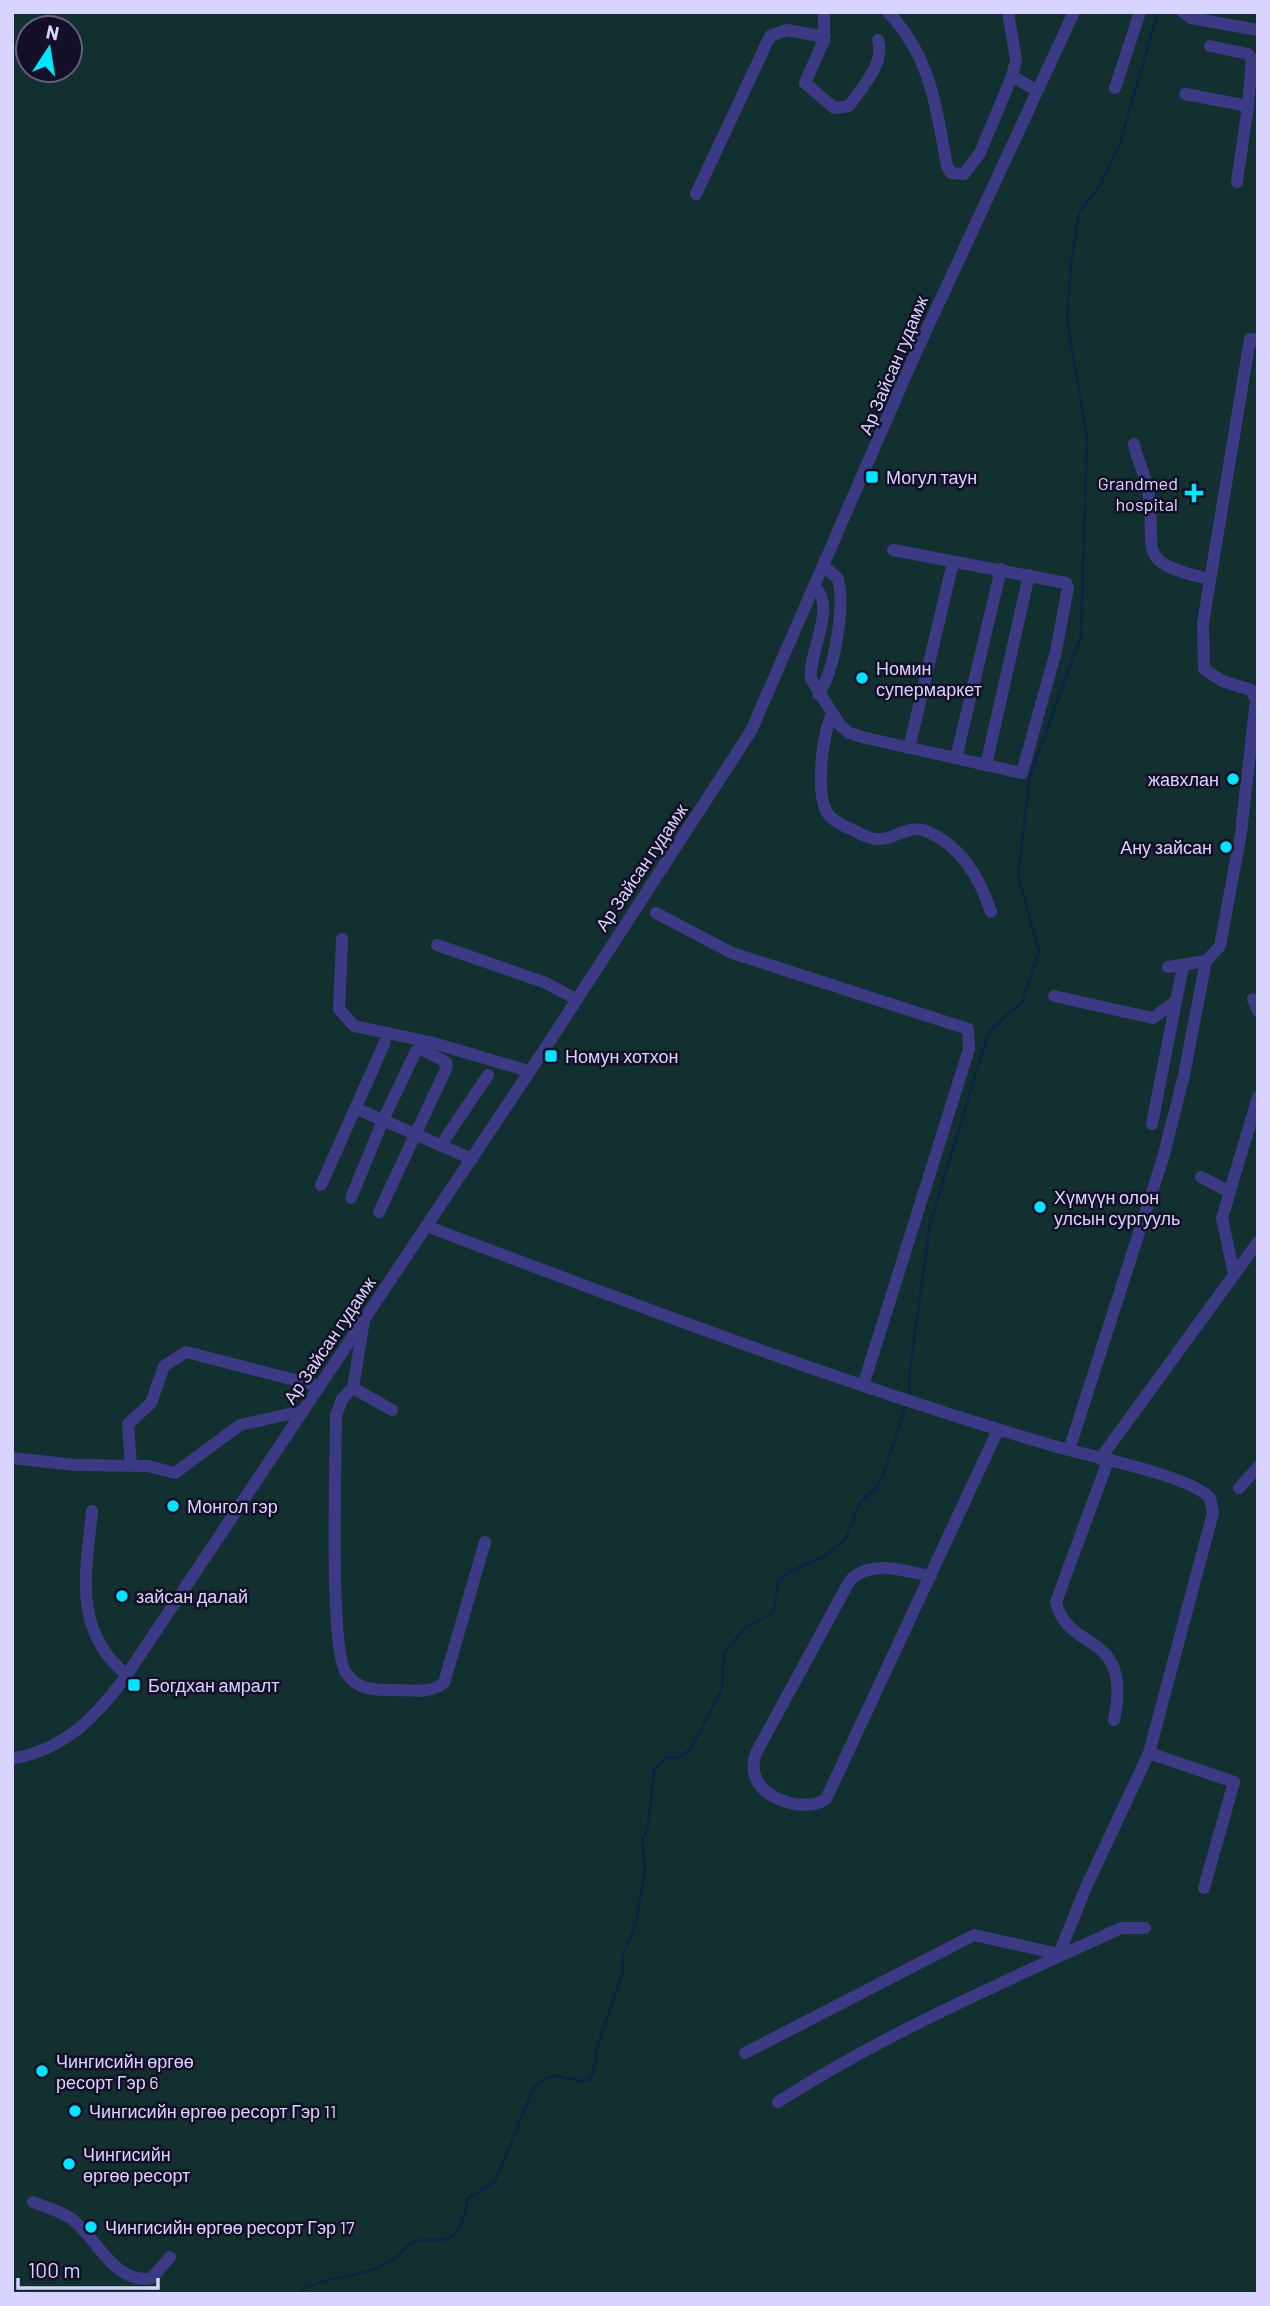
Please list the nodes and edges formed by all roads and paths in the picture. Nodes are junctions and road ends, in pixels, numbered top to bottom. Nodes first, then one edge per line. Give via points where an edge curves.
1 (824, 12) edge
2 (888, 12) edge
3 (1008, 12) edge
4 (1074, 12) edge
5 (1140, 12) edge
6 (1183, 12) edge
7 (1258, 29) edge
8 (825, 37) junction
9 (878, 40) dead end
10 (1210, 46) dead end
11 (1013, 76) junction
12 (1115, 88) dead end
13 (1036, 90) junction
14 (1185, 94) dead end
15 (1248, 106) junction
16 (1237, 181) dead end
17 (696, 194) dead end
18 (1258, 340) edge
19 (1134, 444) dead end
20 (893, 550) dead end
21 (953, 562) junction
22 (824, 566) junction
23 (1001, 569) junction
24 (1029, 575) junction
25 (1209, 579) junction
26 (815, 587) junction
27 (818, 694) junction
28 (832, 715) junction
29 (909, 748) junction
30 (956, 758) junction
31 (986, 765) junction
32 (991, 912) dead end
33 (656, 913) dead end
34 (342, 939) dead end
35 (437, 945) dead end
36 (1206, 961) junction
37 (1183, 966) junction
38 (1168, 967) dead end
39 (1054, 996) dead end
40 (576, 999) junction
41 (1176, 1001) junction
42 (385, 1042) dead end
43 (529, 1071) junction
44 (488, 1075) dead end
45 (1258, 1097) edge
46 (355, 1108) junction
47 (383, 1120) junction
48 (1152, 1124) dead end
49 (413, 1133) junction
50 (441, 1145) junction
51 (472, 1158) junction
52 (1201, 1177) dead end
53 (321, 1185) dead end
54 (1228, 1191) junction
55 (351, 1198) dead end
56 (379, 1212) dead end
57 (426, 1226) junction
58 (1258, 1242) edge
59 (1234, 1274) junction
60 (365, 1317) junction
61 (318, 1386) junction
62 (863, 1386) junction
63 (352, 1388) junction
64 (391, 1410) dead end
65 (302, 1411) junction
66 (998, 1430) junction
67 (1069, 1450) junction
68 (12, 1458) edge
69 (1104, 1460) junction
70 (131, 1465) junction
71 (1258, 1467) edge
72 (1239, 1488) dead end
73 (92, 1511) dead end
74 (485, 1542) dead end
75 (931, 1576) junction
76 (125, 1677) junction
77 (1114, 1720) dead end
78 (1149, 1753) junction
79 (12, 1759) edge
80 (1204, 1888) dead end
81 (1145, 1928) dead end
82 (1059, 1954) junction
83 (745, 2053) dead end
84 (778, 2102) dead end
85 (33, 2202) dead end
86 (170, 2257) dead end

1 - 8 street
2 - 11 street via 919,51 951,173 964,174 973,166
3 - 11 street via 1016,60
4 - 13 street, Ар Зайсан гудамж
5 - 12 street
6 - 7 street via 1193,18
8 - 9 street via 806,85 841,110 878,61
8 - 17 street via 787,30 770,36
10 - 15 street via 1248,54 1252,59
11 - 13 street
13 - 22 street, Ар Зайсан гудамж
14 - 15 street
15 - 16 street
18 - 25 street via 1250,339
19 - 25 street via 1149,494 1152,554 1163,565
20 - 21 street
21 - 23 street
21 - 29 street
22 - 26 street, Ар Зайсан гудамж
22 - 27 street via 839,582 841,607 828,674
23 - 24 street
23 - 30 street
24 - 31 street
24 - 31 street via 1062,581 1068,588 1056,651 1022,773
25 - 36 street via 1203,623 1204,669 1222,681 1251,690 1256,700 1226,928 1220,946
26 - 27 street via 823,601 810,674
26 - 40 street, Ар Зайсан гудамж via 751,731
27 - 28 street
28 - 29 street via 849,733
28 - 32 street via 821,780 828,814 874,839 922,829 943,839 966,860
29 - 30 street
30 - 31 street
33 - 62 street via 732,953 968,1030 969,1049
34 - 43 street via 339,1009 354,1026
35 - 40 street via 546,983
36 - 37 street
36 - 67 street via 1163,1158
37 - 38 street
37 - 41 street
39 - 41 street via 1153,1018
40 - 43 street, Ар Зайсан гудамж
41 - 48 street
42 - 46 street
43 - 51 street, Ар Зайсан гудамж
44 - 50 street
45 - 54 street
46 - 47 street
46 - 53 street
47 - 49 street
47 - 49 street via 416,1051 423,1050 447,1064
47 - 55 street
49 - 50 street
49 - 56 street
50 - 51 street
51 - 57 street, Ар Зайсан гудамж
52 - 54 street
54 - 59 street via 1222,1218
57 - 60 street, Ар Зайсан гудамж
57 - 62 street
58 - 59 street
59 - 69 street
60 - 61 street, Ар Зайсан гудамж
60 - 63 street
61 - 65 street, Ар Зайсан гудамж
61 - 70 street via 186,1352 164,1366 151,1403 128,1424
62 - 66 street
63 - 64 street
63 - 74 street via 336,1416 337,1633 344,1670 355,1684 372,1690 433,1691 444,1683
65 - 70 street via 240,1425 176,1472
65 - 76 street, Ар Зайсан гудамж
66 - 67 street
66 - 75 street
67 - 69 street
68 - 70 street
69 - 77 street via 1056,1602 1059,1616 1108,1655 1115,1669 1118,1697
69 - 78 street via 1205,1492 1213,1506
71 - 72 street
73 - 76 street via 84,1599 90,1624 110,1662
75 - 75 street via 826,1799 805,1804 764,1792 754,1776 756,1753 849,1582 875,1568
76 - 79 street, Ар Зайсан гудамж via 99,1712 68,1738
78 - 80 street via 1234,1782
78 - 82 street
81 - 82 street via 1121,1928
82 - 83 street via 974,1935
82 - 84 street via 894,2034
85 - 86 street via 73,2220 113,2264 130,2274 152,2278

